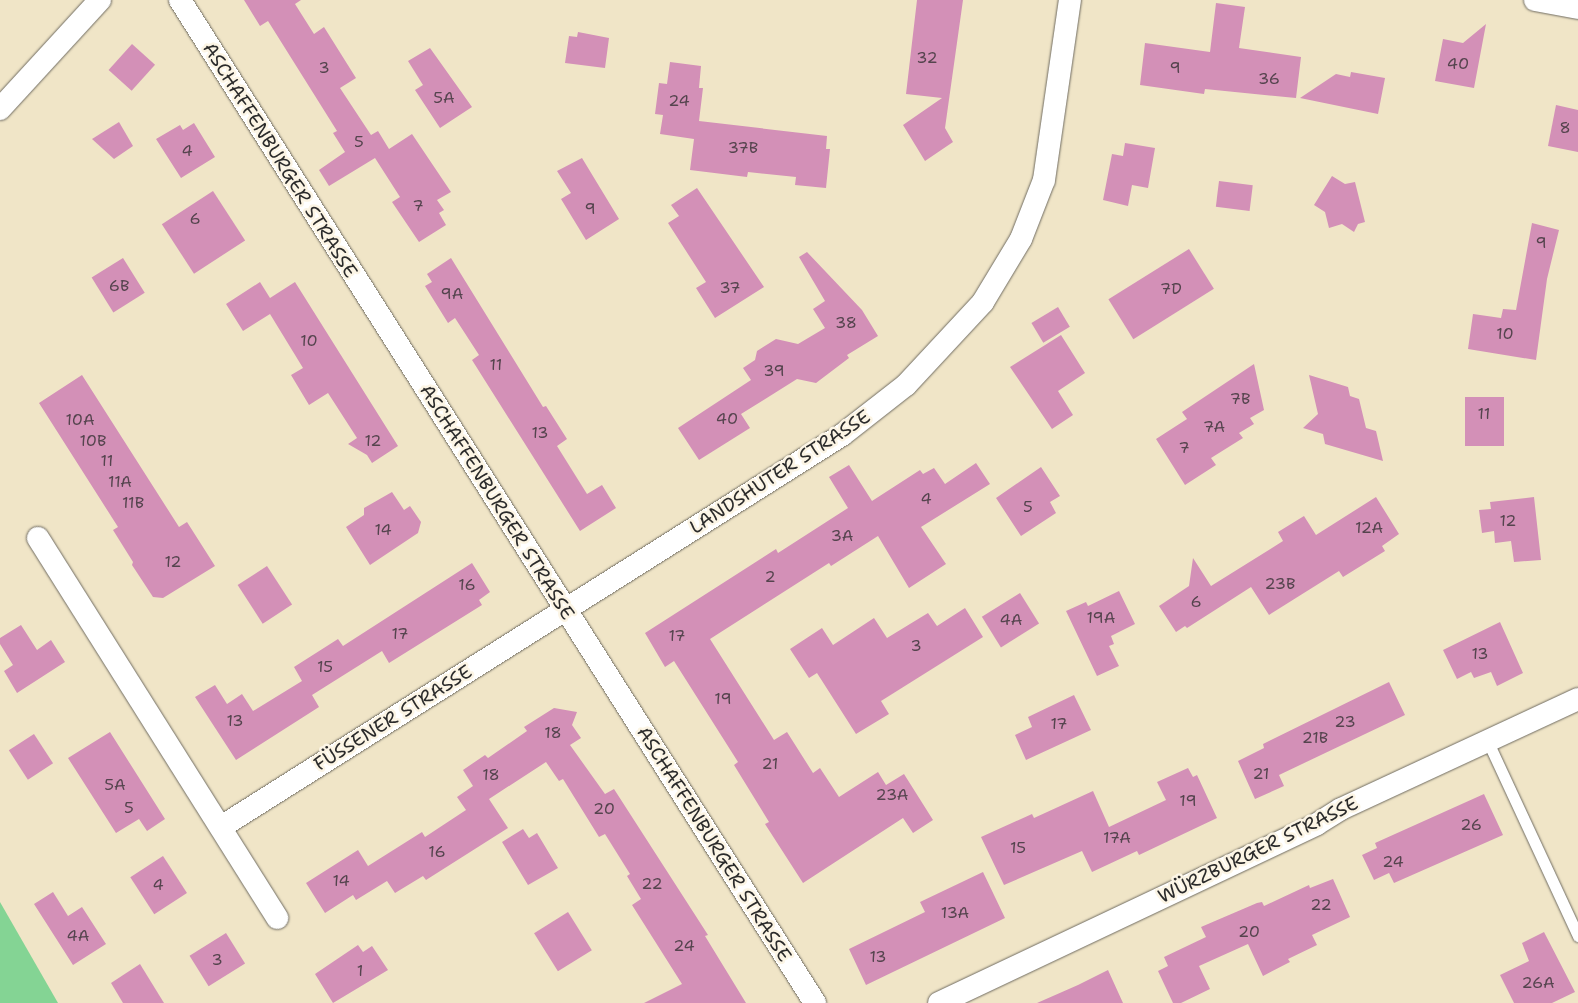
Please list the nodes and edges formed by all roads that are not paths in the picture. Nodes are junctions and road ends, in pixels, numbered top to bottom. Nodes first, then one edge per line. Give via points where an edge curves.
1 (100, 0) edge
2 (180, 0) edge
3 (1070, 0) edge
4 (1535, 0) edge
5 (1578, 8) edge
6 (0, 109) edge
7 (38, 538) dead end
8 (565, 609) junction
9 (1578, 700) edge
10 (1488, 742) junction
11 (221, 828) junction
12 (277, 918) dead end
13 (1578, 936) edge
14 (815, 1003) edge
15 (939, 1003) edge

1 - 6 street
2 - 8 street, ASCHAFFENBURGER STRASSE
3 - 8 street, LANDSHUTER STRASSE via 1044,180 1016,251 961,329 896,394 842,436
4 - 5 street
7 - 11 street
8 - 11 street, FÜSSENER STRASSE
8 - 14 street, ASCHAFFENBURGER STRASSE
9 - 10 street, WÜRZBURGER STRASSE
10 - 13 lane
10 - 15 street, WÜRZBURGER STRASSE via 1341,809 1317,824
11 - 12 street

